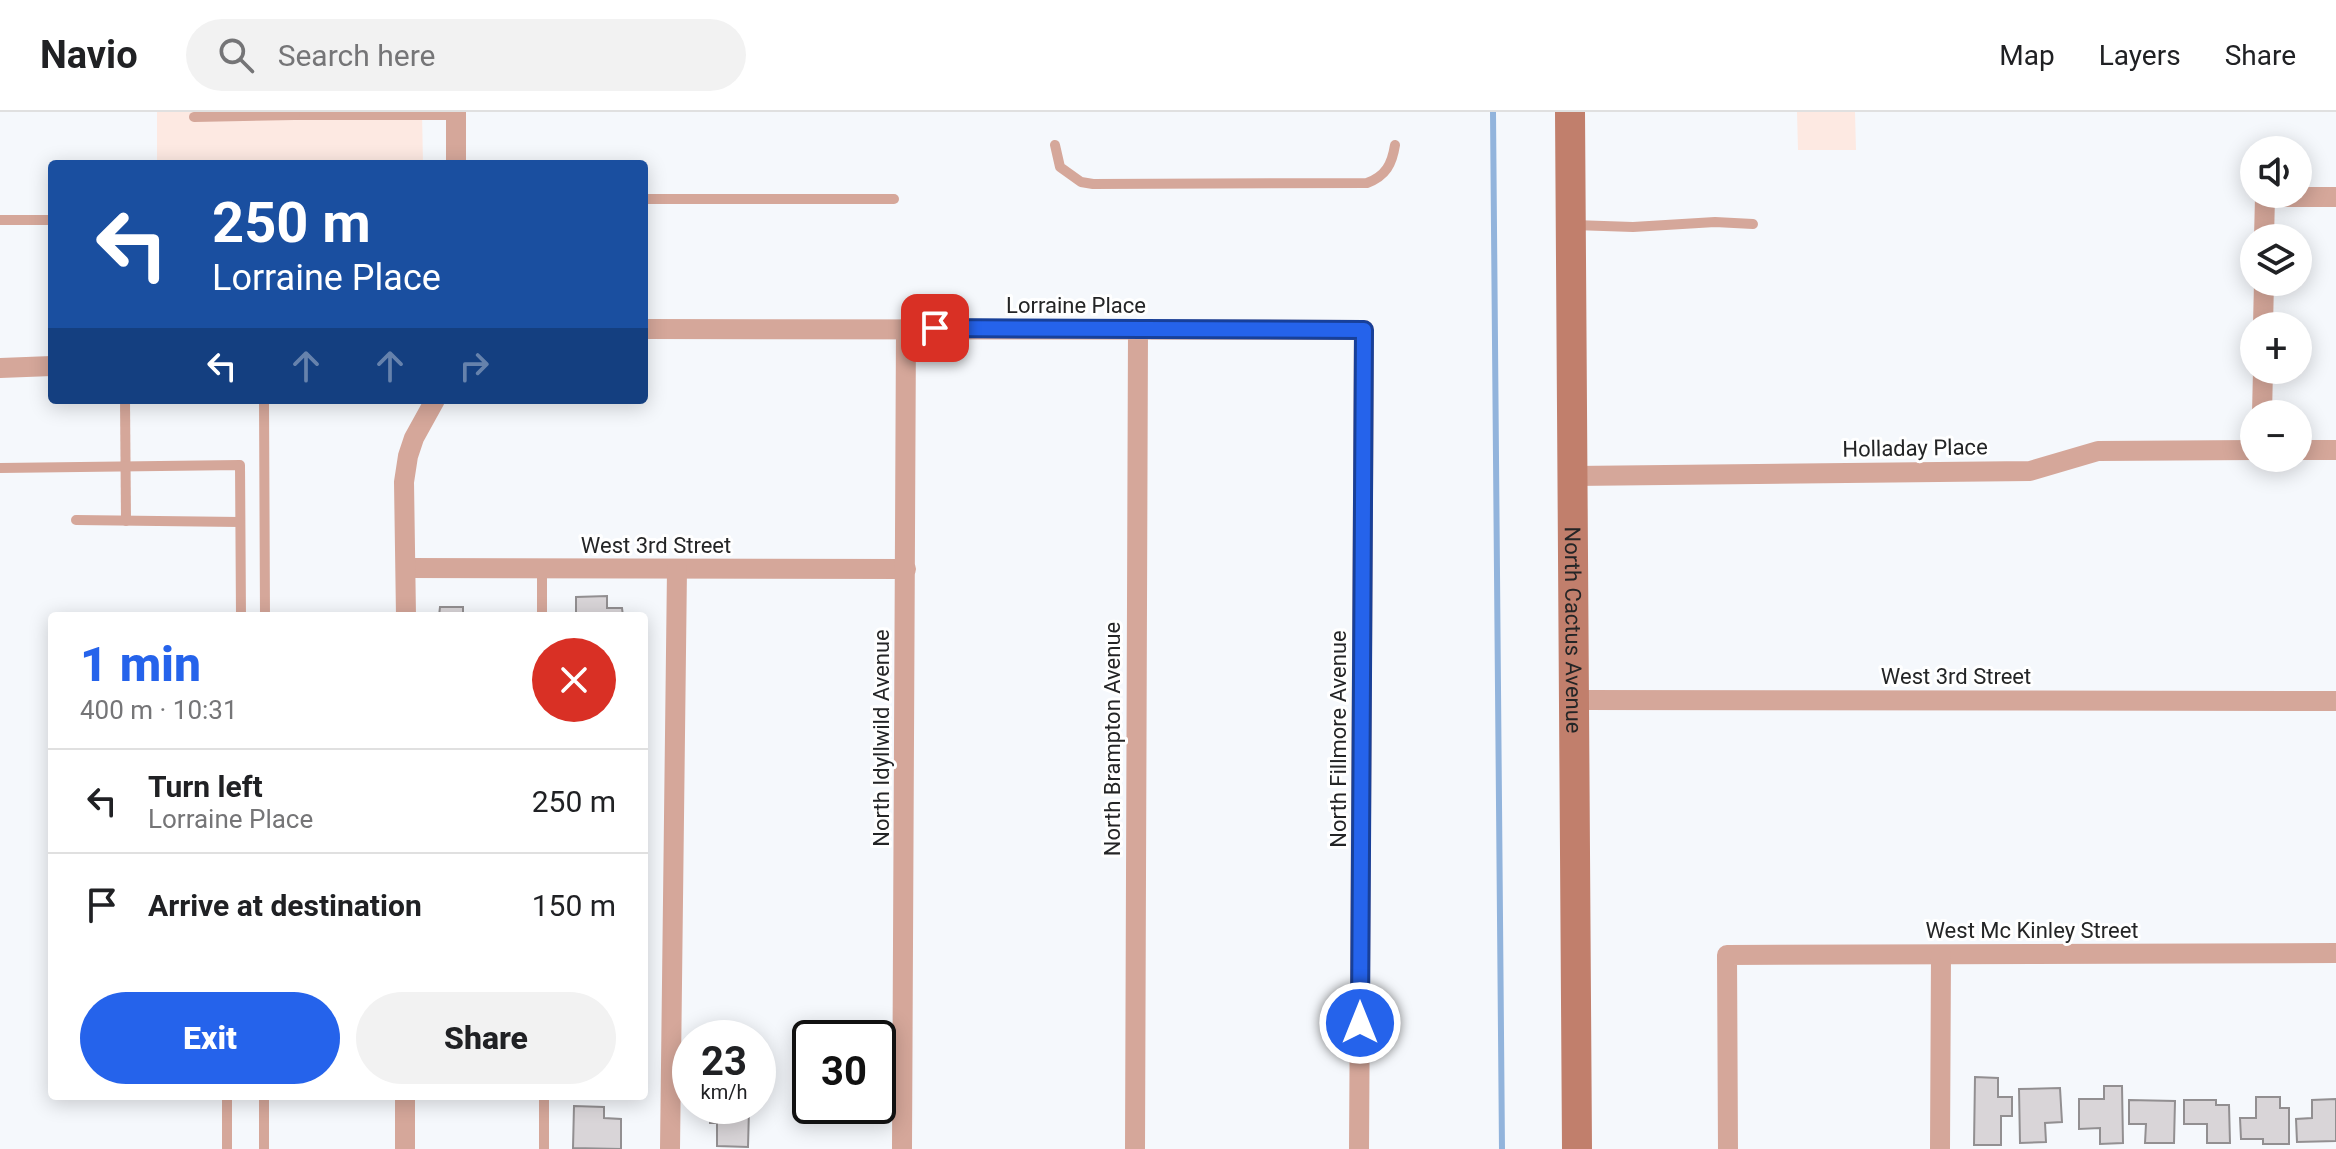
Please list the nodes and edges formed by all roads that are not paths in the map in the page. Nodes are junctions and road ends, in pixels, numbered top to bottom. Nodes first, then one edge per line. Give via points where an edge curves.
1 (1570, 112) edge
2 (295, 113) edge
3 (456, 113) edge
4 (194, 117) dead end
5 (1055, 145) dead end
6 (1395, 145) dead end
7 (456, 160) edge
8 (2336, 197) edge
9 (648, 199) edge
10 (894, 199) dead end
11 (0, 220) edge
12 (48, 220) edge
13 (1753, 224) dead end
14 (2264, 224) edge
15 (1572, 225) junction
16 (906, 328) junction
17 (648, 329) edge
18 (1138, 330) junction
19 (1364, 330) joint
20 (48, 366) edge
21 (0, 368) edge
22 (125, 404) edge
23 (264, 404) edge
24 (432, 404) edge
25 (2240, 450) edge
26 (2312, 450) edge
27 (2336, 450) edge
28 (125, 467) junction
29 (0, 468) edge
30 (1574, 476) junction
31 (76, 520) dead end
32 (126, 521) junction
33 (240, 522) junction
34 (406, 568) junction
35 (542, 569) junction
36 (677, 569) junction
37 (906, 569) junction
38 (241, 612) edge
39 (265, 612) edge
40 (406, 612) edge
41 (542, 612) edge
42 (1576, 700) junction
43 (2336, 701) edge
44 (2336, 953) edge
45 (1941, 955) junction
46 (227, 1100) edge
47 (264, 1100) edge
48 (405, 1100) edge
49 (544, 1100) edge
50 (227, 1149) edge
51 (264, 1149) edge
52 (405, 1149) edge
53 (544, 1149) edge
54 (670, 1149) edge
55 (902, 1149) edge
56 (1135, 1149) edge
57 (1359, 1149) edge
58 (1577, 1149) edge
59 (1728, 1149) edge
60 (1940, 1149) edge

1 - 15 main road, North Cactus Avenue
2 - 3 lane
2 - 4 lane
3 - 7 street
5 - 6 lane via 1060,167 1093,184 1367,183 1387,171
8 - 14 street via 2265,197
9 - 10 lane
11 - 12 lane
13 - 15 lane
15 - 30 main road, North Cactus Avenue
16 - 17 street, Lorraine Place
16 - 18 street, Lorraine Place
16 - 37 street, North Idyllwild Avenue
18 - 19 street, Lorraine Place
18 - 56 street, North Brampton Avenue
19 - 57 street, North Fillmore Avenue
20 - 21 street
22 - 28 lane
23 - 39 lane
24 - 34 street via 408,456
25 - 30 street, Holladay Place via 2098,451 2030,471
26 - 27 street
28 - 29 lane
28 - 32 lane
28 - 33 lane via 240,465
30 - 42 main road, North Cactus Avenue
31 - 32 lane
32 - 33 lane
33 - 38 lane
34 - 35 street, West 3rd Street
34 - 40 street
35 - 36 street, West 3rd Street
35 - 41 lane
36 - 37 street, West 3rd Street
36 - 54 street
37 - 55 street, North Idyllwild Avenue
42 - 43 street, West 3rd Street
42 - 58 main road, North Cactus Avenue
44 - 45 street, West Mc Kinley Street
45 - 59 street, West Mc Kinley Street via 1727,955
45 - 60 street
46 - 50 lane
47 - 51 lane
48 - 52 street
49 - 53 lane

